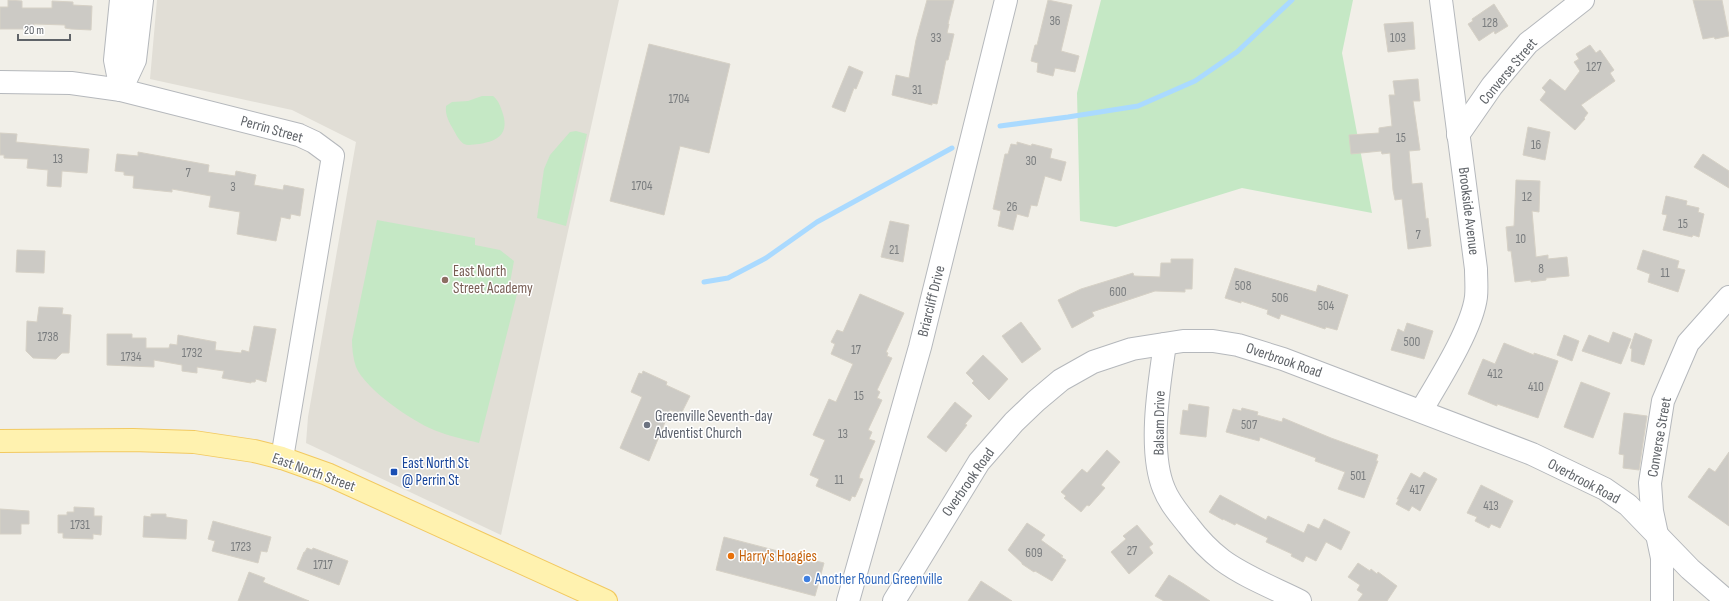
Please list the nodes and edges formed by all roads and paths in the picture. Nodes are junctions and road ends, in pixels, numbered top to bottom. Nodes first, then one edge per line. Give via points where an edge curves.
1 (121, 0) edge
2 (142, 0) edge
3 (1006, 0) edge
4 (1441, 0) edge
5 (1583, 0) edge
6 (0, 82) edge
7 (121, 90) junction
8 (1458, 135) junction
9 (1729, 297) edge
10 (1165, 344) junction
11 (1421, 411) junction
12 (0, 441) edge
13 (282, 458) junction
14 (1657, 535) junction
15 (606, 601) edge
16 (848, 601) edge
17 (894, 601) edge
18 (1300, 601) edge
19 (1662, 601) edge
20 (1727, 601) edge

1 - 7 street via 115,60
2 - 7 street via 135,60
3 - 16 street, Briarcliff Drive via 920,347
4 - 8 street, Brookside Avenue
5 - 8 street, Converse Street via 1528,43 1492,86
6 - 7 street, Perrin Street via 71,83
7 - 13 street, Perrin Street via 299,135 333,156
8 - 11 street, Brookside Avenue via 1476,269 1476,297 1471,316 1458,344
9 - 14 street, Converse Street via 1688,343 1663,400 1650,483
10 - 11 street, Overbrook Road via 1213,341 1238,344
10 - 17 street, Overbrook Road via 1132,349 1093,362 1061,380 1014,422 979,462
10 - 18 street, Balsam Drive via 1156,435 1158,464 1164,489 1198,538 1221,559 1239,571
11 - 14 street, Overbrook Road via 1532,454 1605,489 1628,505
12 - 13 main road, East North Street via 194,442
13 - 15 main road, East North Street via 341,480
14 - 19 street, Converse Street via 1662,558
14 - 20 street, Overbrook Road via 1690,569

